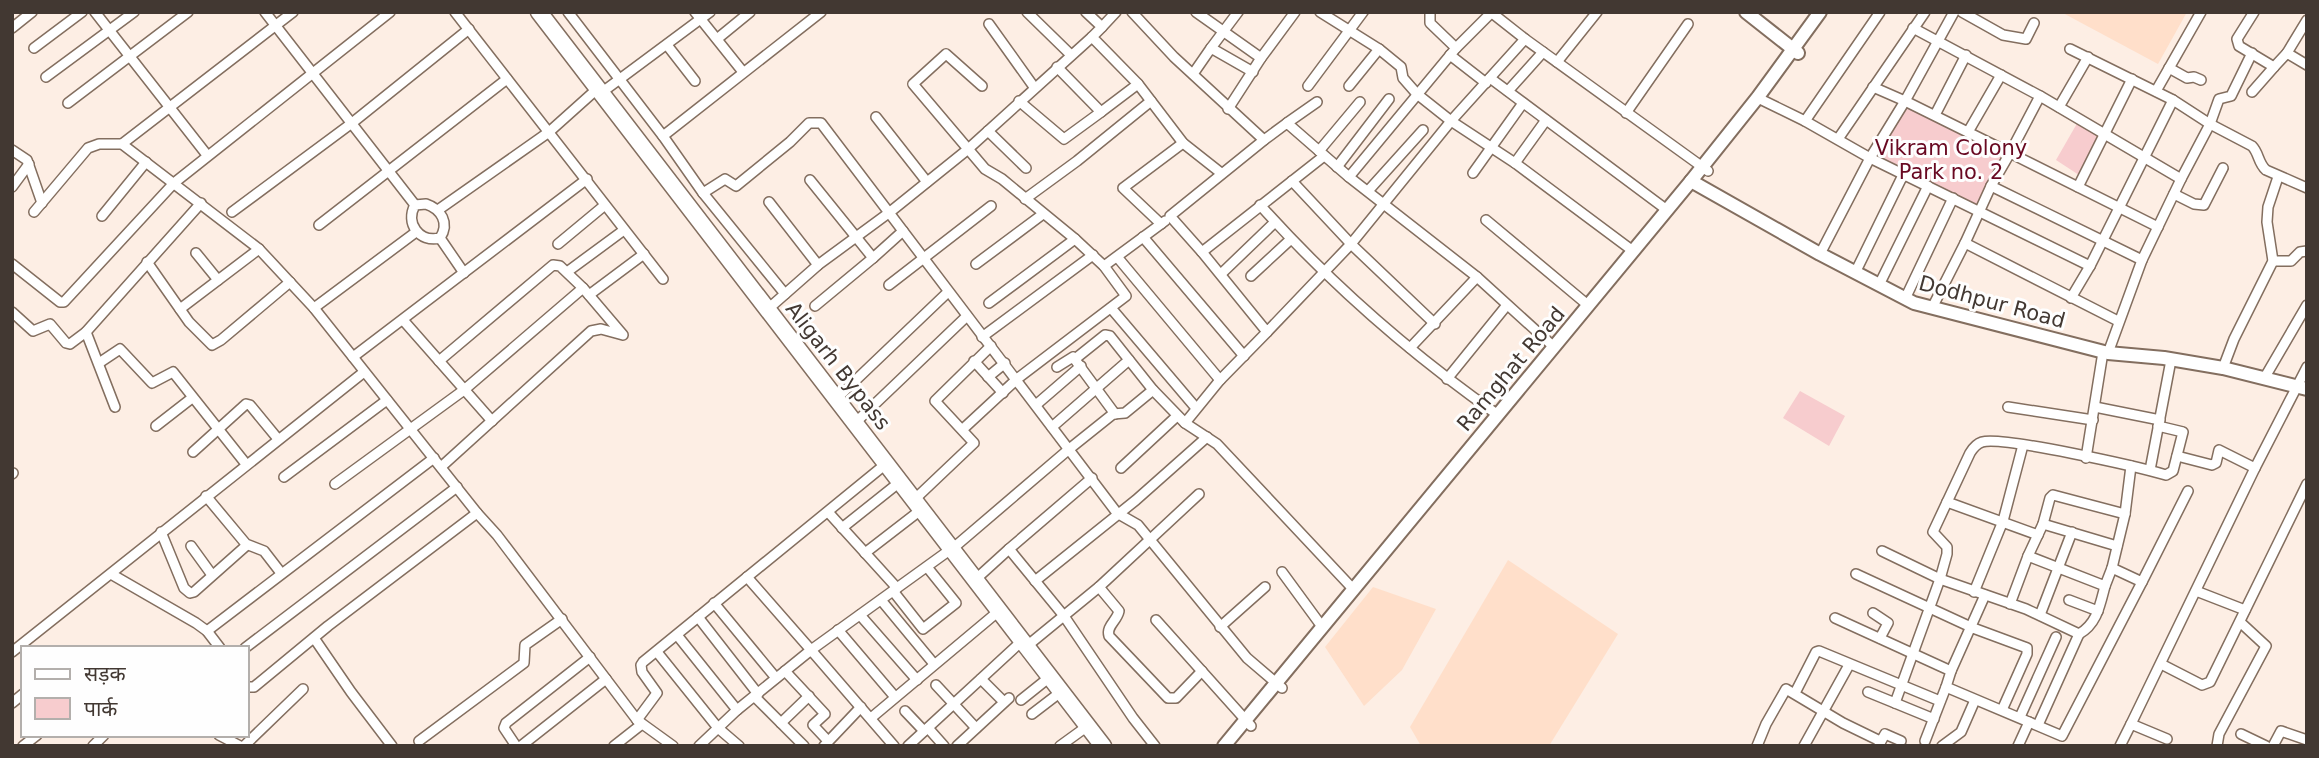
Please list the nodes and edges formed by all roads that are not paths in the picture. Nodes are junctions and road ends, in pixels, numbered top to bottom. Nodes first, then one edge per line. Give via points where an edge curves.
1 (32, 12) edge
2 (82, 12) edge
3 (95, 12) edge
4 (134, 12) edge
5 (188, 12) edge
6 (265, 12) edge
7 (293, 12) edge
8 (390, 12) edge
9 (456, 12) edge
10 (539, 12) edge
11 (568, 12) edge
12 (709, 12) edge
13 (750, 12) edge
14 (821, 12) edge
15 (1027, 12) edge
16 (1086, 12) edge
17 (1116, 12) edge
18 (1132, 12) edge
19 (1196, 12) edge
20 (1238, 12) edge
21 (1295, 12) edge
22 (1320, 12) edge
23 (1363, 12) edge
24 (1430, 12) edge
25 (1492, 12) edge
26 (1597, 12) edge
27 (1746, 12) edge
28 (1820, 12) edge
29 (1828, 12) edge
30 (1880, 12) edge
31 (1925, 12) edge
32 (1954, 12) edge
33 (1962, 12) edge
34 (2201, 12) edge
35 (2254, 12) edge
36 (698, 16) edge
37 (2307, 20) edge
38 (2034, 23) dead end
39 (989, 24) dead end
40 (1688, 24) dead end
41 (275, 26) junction
42 (12, 27) edge
43 (1102, 27) junction
44 (1913, 28) junction
45 (469, 29) junction
46 (110, 31) junction
47 (1224, 31) junction
48 (1348, 32) junction
49 (1092, 37) junction
50 (717, 39) junction
51 (1525, 40) junction
52 (1940, 40) junction
53 (667, 45) junction
54 (34, 47) dead end
55 (1211, 48) junction
56 (1379, 49) junction
57 (2070, 49) dead end
58 (1453, 51) junction
59 (1796, 51) junction
60 (1543, 52) junction
61 (2287, 52) junction
62 (2252, 53) junction
63 (1071, 55) junction
64 (1966, 55) junction
65 (128, 56) junction
66 (2088, 57) junction
67 (1261, 58) junction
68 (1557, 62) junction
69 (2307, 65) edge
70 (1057, 67) junction
71 (2274, 67) junction
72 (2169, 68) junction
73 (743, 72) junction
74 (1252, 72) junction
75 (313, 73) junction
76 (1193, 74) junction
77 (2001, 75) junction
78 (46, 77) dead end
79 (507, 79) junction
80 (2132, 79) junction
81 (618, 80) junction
82 (1488, 80) junction
83 (2201, 80) dead end
84 (695, 81) dead end
85 (1138, 84) junction
86 (982, 86) dead end
87 (1308, 86) dead end
88 (1349, 86) dead end
89 (1034, 87) junction
90 (1873, 87) junction
91 (601, 91) junction
92 (2156, 91) junction
93 (1508, 92) junction
94 (2252, 92) dead end
95 (1417, 94) junction
96 (2039, 96) junction
97 (1389, 99) dead end
98 (1762, 100) junction
99 (2173, 100) junction
100 (1019, 101) junction
101 (1151, 101) junction
102 (1905, 101) junction
103 (1317, 102) dead end
104 (1360, 102) dead end
105 (68, 103) dead end
106 (1523, 103) junction
107 (169, 106) junction
108 (2059, 107) junction
109 (1228, 109) junction
110 (1101, 112) junction
111 (1626, 113) junction
112 (1935, 115) junction
113 (876, 117) dead end
114 (1546, 120) junction
115 (1451, 121) junction
116 (1805, 121) junction
117 (352, 123) junction
118 (1287, 123) junction
119 (2210, 124) junction
120 (1423, 130) dead end
121 (988, 131) junction
122 (549, 132) junction
123 (1968, 132) junction
124 (2104, 133) junction
125 (663, 136) junction
126 (1838, 139) junction
127 (1265, 140) junction
128 (1183, 143) junction
129 (122, 144) junction
130 (1491, 148) junction
131 (12, 150) edge
132 (967, 150) junction
133 (1321, 153) junction
134 (2010, 153) junction
135 (207, 155) junction
136 (1870, 158) junction
137 (2144, 158) junction
138 (146, 162) junction
139 (1515, 163) junction
140 (29, 164) junction
141 (1338, 167) junction
142 (1026, 168) dead end
143 (2223, 168) dead end
144 (1705, 169) junction
145 (388, 172) junction
146 (1221, 173) junction
147 (1473, 173) dead end
148 (1904, 173) junction
149 (1349, 177) junction
150 (2278, 177) junction
151 (587, 179) junction
152 (2181, 179) junction
153 (810, 180) dead end
154 (1292, 181) junction
155 (927, 182) junction
156 (174, 183) junction
157 (1694, 183) junction
158 (1928, 186) junction
159 (1991, 186) junction
160 (12, 187) edge
161 (2078, 187) junction
162 (2307, 188) edge
163 (1368, 191) junction
164 (703, 193) junction
165 (2174, 194) junction
166 (1953, 198) junction
167 (1025, 199) junction
168 (769, 202) dead end
169 (41, 203) junction
170 (201, 203) junction
171 (1384, 203) junction
172 (415, 205) junction
173 (605, 205) junction
174 (1260, 205) junction
175 (991, 206) dead end
176 (2119, 207) junction
177 (438, 210) junction
178 (1667, 210) junction
179 (34, 212) dead end
180 (232, 212) dead end
181 (890, 212) junction
182 (1979, 212) junction
183 (1043, 214) junction
184 (102, 216) dead end
185 (1170, 216) junction
186 (1486, 220) dead end
187 (1275, 222) junction
188 (1161, 224) junction
189 (319, 225) dead end
190 (2158, 227) junction
191 (624, 230) junction
192 (903, 231) junction
193 (416, 232) junction
194 (856, 235) junction
195 (1143, 237) junction
196 (440, 238) junction
197 (1075, 239) junction
198 (1291, 239) junction
199 (2103, 239) junction
200 (1965, 243) junction
201 (558, 244) dead end
202 (1351, 244) junction
203 (259, 250) junction
204 (1633, 251) junction
205 (2307, 251) edge
206 (1202, 252) junction
207 (196, 253) dead end
208 (644, 254) junction
209 (1820, 254) junction
210 (1093, 255) junction
211 (873, 257) junction
212 (924, 257) junction
213 (1118, 258) junction
214 (2142, 260) junction
215 (2273, 261) junction
216 (147, 262) junction
217 (12, 264) edge
218 (976, 264) dead end
219 (818, 265) junction
220 (1104, 266) junction
221 (2090, 266) junction
222 (567, 272) junction
223 (1855, 272) junction
224 (464, 273) junction
225 (1323, 273) junction
226 (1221, 274) junction
227 (1251, 276) dead end
228 (1477, 277) junction
229 (663, 279) dead end
230 (218, 280) junction
231 (290, 282) junction
232 (889, 285) dead end
233 (1879, 285) junction
234 (586, 292) junction
235 (948, 292) junction
236 (2071, 298) junction
237 (1905, 299) junction
238 (776, 301) junction
239 (989, 303) dead end
240 (1507, 305) junction
241 (2307, 305) edge
242 (815, 306) dead end
243 (1588, 306) junction
244 (314, 308) junction
245 (1111, 308) junction
246 (1932, 308) junction
247 (180, 309) junction
248 (12, 312) edge
249 (967, 316) junction
250 (403, 320) junction
251 (2118, 321) junction
252 (1435, 324) junction
253 (86, 332) junction
254 (1267, 332) junction
255 (982, 337) junction
256 (991, 345) junction
257 (1554, 346) junction
258 (1410, 348) junction
259 (2106, 353) junction
260 (1244, 356) junction
261 (353, 357) junction
262 (439, 360) junction
263 (1129, 360) junction
264 (2171, 360) junction
265 (974, 361) junction
266 (1078, 362) junction
267 (99, 363) junction
268 (1005, 363) junction
269 (1057, 367) dead end
270 (2223, 368) junction
271 (2307, 368) edge
272 (364, 372) junction
273 (989, 377) junction
274 (2265, 377) junction
275 (1017, 379) junction
276 (1447, 379) junction
277 (1220, 380) junction
278 (2302, 387) edge
279 (1097, 388) junction
280 (464, 390) junction
281 (1153, 390) junction
282 (1003, 393) junction
283 (841, 395) junction
284 (192, 398) junction
285 (387, 400) junction
286 (1037, 404) junction
287 (115, 407) dead end
288 (2008, 407) dead end
289 (2095, 407) junction
290 (1196, 408) junction
291 (1115, 414) junction
292 (1498, 415) junction
293 (860, 417) junction
294 (1181, 420) junction
295 (2093, 420) junction
296 (492, 421) junction
297 (2159, 423) junction
298 (156, 426) dead end
299 (1052, 427) junction
300 (411, 428) junction
301 (963, 429) junction
302 (218, 430) junction
303 (1207, 438) junction
304 (278, 439) junction
305 (2023, 445) junction
306 (1068, 450) junction
307 (193, 452) dead end
308 (2177, 456) junction
309 (2086, 457) junction
310 (437, 462) junction
311 (887, 463) junction
312 (246, 464) junction
313 (2131, 466) junction
314 (1121, 468) dead end
315 (2255, 468) junction
316 (2150, 470) junction
317 (284, 477) dead end
318 (1092, 478) junction
319 (901, 481) junction
320 (335, 484) dead end
321 (2307, 484) edge
322 (457, 487) junction
323 (2188, 491) dead end
324 (1199, 494) dead end
325 (206, 496) junction
326 (1947, 502) junction
327 (919, 504) junction
328 (828, 512) junction
329 (477, 513) junction
330 (1117, 513) junction
331 (2125, 514) junction
332 (2003, 521) junction
333 (2043, 524) junction
334 (842, 528) junction
335 (161, 532) junction
336 (2072, 533) junction
337 (2038, 535) junction
338 (1149, 539) junction
339 (247, 545) junction
340 (958, 545) junction
341 (191, 546) dead end
342 (2117, 546) junction
343 (1009, 549) junction
344 (1882, 551) dead end
345 (866, 553) junction
346 (2028, 555) junction
347 (2058, 566) junction
348 (927, 567) junction
349 (2112, 568) junction
350 (1282, 572) dead end
351 (281, 573) junction
352 (111, 574) junction
353 (1856, 574) dead end
354 (212, 575) junction
355 (980, 575) junction
356 (747, 577) junction
357 (1940, 579) junction
358 (1035, 580) junction
359 (2142, 582) junction
360 (2105, 586) junction
361 (1098, 587) junction
362 (1265, 587) dead end
363 (895, 589) junction
364 (1354, 590) junction
365 (2196, 591) junction
366 (1974, 592) junction
367 (1985, 596) junction
368 (881, 600) junction
369 (2069, 600) dead end
370 (714, 603) junction
371 (2010, 604) junction
372 (1930, 609) junction
373 (1000, 610) junction
374 (2245, 610) junction
375 (2098, 611) junction
376 (1873, 613) dead end
377 (860, 615) junction
378 (2040, 615) junction
379 (1064, 616) junction
380 (698, 617) junction
381 (1835, 618) dead end
382 (562, 619) junction
383 (1156, 620) dead end
384 (2240, 622) junction
385 (1220, 627) junction
386 (1323, 628) junction
387 (1973, 628) junction
388 (838, 630) junction
389 (207, 631) junction
390 (2079, 634) junction
391 (677, 635) junction
392 (2056, 637) dead end
393 (314, 638) junction
394 (1880, 638) junction
395 (1031, 641) junction
396 (14, 646) edge
397 (218, 646) edge
398 (247, 646) edge
399 (811, 650) junction
400 (657, 652) junction
401 (1911, 654) junction
402 (590, 657) junction
403 (934, 664) junction
404 (2161, 664) junction
405 (1849, 665) junction
406 (785, 671) junction
407 (1202, 671) junction
408 (1951, 671) junction
409 (1051, 676) junction
410 (776, 678) junction
411 (981, 678) junction
412 (606, 679) junction
413 (916, 680) junction
414 (936, 685) dead end
415 (1900, 685) junction
416 (1279, 686) junction
417 (248, 687) edge
418 (1946, 687) junction
419 (303, 689) dead end
420 (1062, 691) junction
421 (1795, 692) junction
422 (1868, 692) dead end
423 (757, 696) junction
424 (809, 696) junction
425 (895, 697) junction
426 (1975, 699) junction
427 (1021, 700) dead end
428 (1940, 701) junction
429 (954, 704) junction
430 (1895, 704) junction
431 (861, 707) junction
432 (737, 710) junction
433 (905, 710) dead end
434 (2002, 710) junction
435 (1823, 712) junction
436 (1032, 714) dead end
437 (870, 718) junction
438 (1934, 719) junction
439 (2029, 721) junction
440 (639, 722) junction
441 (781, 723) junction
442 (1248, 723) junction
443 (2131, 724) junction
444 (1088, 725) junction
445 (718, 728) junction
446 (976, 728) junction
447 (926, 730) junction
448 (248, 733) edge
449 (2241, 734) dead end
450 (2167, 739) dead end
451 (2307, 740) edge
452 (419, 741) dead end
453 (1901, 741) dead end
454 (1925, 741) dead end
455 (2060, 741) edge
456 (826, 743) edge
457 (1879, 743) edge
458 (892, 745) edge
459 (392, 746) edge
460 (518, 746) edge
461 (614, 746) edge
462 (673, 746) edge
463 (699, 746) edge
464 (739, 746) edge
465 (804, 746) edge
466 (908, 746) edge
467 (944, 746) edge
468 (957, 746) edge
469 (1060, 746) edge
470 (1103, 746) edge
471 (1155, 746) edge
472 (1224, 746) edge
473 (1235, 746) edge
474 (1758, 746) edge
475 (1804, 746) edge
476 (1942, 746) edge
477 (2018, 746) edge
478 (2120, 746) edge
479 (2217, 746) edge
480 (2266, 746) edge
481 (2273, 746) edge

1 - 42 street
2 - 54 street
3 - 46 street
4 - 46 street
5 - 65 street
6 - 41 street
7 - 41 street
8 - 75 street
9 - 45 street
10 - 91 highway, Aligarh Bypass
11 - 81 street
12 - 36 street
13 - 50 street
14 - 73 street
15 - 63 street
16 - 43 street
17 - 43 street
18 - 76 street
19 - 47 street
20 - 47 street
21 - 67 street
22 - 48 street
23 - 48 street
24 - 58 street via 1430,23
25 - 51 street
25 - 58 street
26 - 68 street
27 - 59 main road
28 - 59 main road, Ramghat Road
29 - 59 main road, Ramghat Road
30 - 116 street
31 - 44 street
32 - 52 street
33 - 38 street via 2003,35 2026,39
34 - 72 street
35 - 62 street via 2237,39 2239,46
36 - 50 street
36 - 53 street
37 - 61 street
39 - 89 street
40 - 111 street
41 - 75 street
41 - 107 street
43 - 49 street
44 - 52 street
44 - 90 street
45 - 79 street
45 - 117 street
46 - 65 street
46 - 78 street
47 - 55 street
47 - 67 street
48 - 56 street
48 - 87 street
49 - 63 street
49 - 85 street
50 - 73 street
51 - 60 street
51 - 82 street
52 - 64 street
52 - 102 street
53 - 81 street
53 - 84 street
55 - 74 street
55 - 76 street
56 - 88 street
56 - 95 street via 1401,67 1403,78
57 - 66 street
58 - 82 street
58 - 95 street
59 - 98 main road, Ramghat Road
59 - 144 main road, Ramghat Road
60 - 68 street
60 - 93 street
61 - 69 street
61 - 71 street
62 - 71 street
62 - 119 street via 2231,96 2218,99
63 - 70 street
64 - 77 street
64 - 112 street
65 - 105 street
65 - 107 street
66 - 80 street
66 - 108 street
67 - 74 street
68 - 111 street
70 - 89 street
70 - 110 street
71 - 94 street
72 - 83 street
72 - 92 street
73 - 125 street
74 - 109 street
75 - 117 street
75 - 135 street
76 - 109 street
77 - 96 street
77 - 123 street
79 - 122 street
79 - 145 street
80 - 92 street
80 - 124 street
81 - 91 street
81 - 125 street
82 - 93 street
82 - 115 street
85 - 101 street
85 - 110 street
86 - 132 street via 946,54 913,85
89 - 100 street
90 - 102 street
90 - 126 street
91 - 122 street
91 - 238 highway, Aligarh Bypass
92 - 99 street
93 - 106 street
95 - 115 street
95 - 149 street
96 - 108 street
96 - 134 street
97 - 141 street
98 - 116 street
98 - 144 main road, Ramghat Road
99 - 119 street
99 - 137 street
100 - 110 street via 1063,139
100 - 121 street
101 - 128 street
101 - 167 street
102 - 112 street
102 - 136 street
103 - 118 street
104 - 133 street
106 - 114 street
106 - 130 street
107 - 129 street
107 - 135 street
108 - 124 street
109 - 127 street
111 - 144 street
112 - 123 street
113 - 155 street
114 - 139 street
114 - 178 street
115 - 130 street
115 - 171 street
116 - 126 street
117 - 145 street
117 - 180 street
118 - 127 street
118 - 133 street
119 - 150 street via 2252,146 2262,166
119 - 152 street
120 - 163 street
121 - 132 street
121 - 142 street
122 - 151 street
122 - 177 street
123 - 134 street
124 - 137 street
124 - 161 street
125 - 164 street
126 - 136 street
127 - 146 street
128 - 146 street
128 - 188 street via 1123,188
129 - 138 street
129 - 169 street via 88,148
130 - 139 street
130 - 147 street
131 - 140 street
132 - 155 street
132 - 167 street
133 - 141 street
133 - 154 street
134 - 159 street
134 - 161 street
135 - 156 street
136 - 148 street
136 - 209 street
137 - 152 street
137 - 176 street
138 - 156 street
138 - 184 street
139 - 204 street
140 - 160 street
140 - 169 street
141 - 149 street
143 - 165 street via 2204,205
144 - 157 main road, Ramghat Road
145 - 172 street
145 - 189 street
146 - 185 street
148 - 158 street
148 - 223 street
149 - 163 street
150 - 162 street
150 - 215 street via 2267,222
151 - 173 street
151 - 224 street
152 - 165 street
153 - 194 street
154 - 174 street
154 - 202 street
155 - 181 street
156 - 170 street
156 - 217 street via 64,302
157 - 178 main road, Ramghat Road
157 - 209 main road, Dodhpur Road
157 - 416 main road, Ramghat Road
158 - 166 street
158 - 233 street
159 - 182 street
159 - 199 street
161 - 176 street
163 - 171 street
164 - 181 street via 725,179 736,186 815,122 826,126
164 - 238 street
165 - 190 street
166 - 182 street
166 - 237 street
167 - 183 street
168 - 219 street
169 - 179 street
170 - 203 street
170 - 216 street
171 - 202 street
171 - 228 street
172 - 177 street
172 - 193 street
173 - 191 street
173 - 201 street
174 - 187 street
174 - 206 street
175 - 212 street
176 - 190 street
176 - 199 street
177 - 196 street via 445,225
178 - 204 main road, Ramghat Road
181 - 192 street
181 - 194 street
182 - 200 street
182 - 221 street
183 - 197 street
183 - 218 street
185 - 188 street
185 - 206 street
186 - 243 street
187 - 198 street
187 - 226 street
188 - 195 street
190 - 214 street
191 - 208 street
191 - 222 street
192 - 211 street
192 - 212 street
193 - 196 street via 426,239
193 - 244 street
194 - 211 street
194 - 219 street
195 - 213 street
195 - 260 street
196 - 224 street
197 - 210 street
197 - 239 street
198 - 225 street
198 - 227 street
199 - 214 street
199 - 221 street
200 - 236 street
200 - 246 street
202 - 225 street
202 - 252 street
203 - 230 street
203 - 231 street
204 - 243 main road, Ramghat Road
205 - 215 street via 2291,261
206 - 226 street
207 - 230 street
208 - 229 street
208 - 234 street
209 - 223 main road, Dodhpur Road
210 - 220 street
210 - 255 street
211 - 242 street
212 - 232 street
212 - 235 street
213 - 220 street
213 - 277 street
214 - 251 street
215 - 270 street
216 - 247 street
216 - 253 street
219 - 238 street
220 - 245 street via 1126,296
221 - 236 street
222 - 234 street
222 - 262 street via 553,265
223 - 233 main road, Dodhpur Road
224 - 250 street
225 - 254 street
225 - 258 street
226 - 254 street
228 - 240 street
228 - 252 street
230 - 247 street
231 - 244 street
231 - 247 street via 214,345
233 - 237 main road, Dodhpur Road
234 - 280 street
234 - 296 street via 623,335 591,331
235 - 249 street
235 - 283 street
236 - 251 street
237 - 246 main road, Dodhpur Road
238 - 283 highway, Aligarh Bypass
240 - 257 street
240 - 276 street
241 - 274 street
243 - 257 main road, Ramghat Road
244 - 261 street
245 - 275 street
245 - 290 street
246 - 259 main road, Dodhpur Road
248 - 253 street via 33,331 50,324 67,344
249 - 255 street
249 - 293 street
250 - 261 street
250 - 262 street
251 - 259 street
252 - 258 street
253 - 267 street
254 - 260 street
255 - 256 street
256 - 265 street
256 - 268 street
257 - 292 main road, Ramghat Road
258 - 276 street
259 - 264 main road, Dodhpur Road
259 - 289 street
260 - 277 street
261 - 272 street
262 - 280 street
263 - 266 street via 1108,335
263 - 279 street
263 - 281 street
264 - 270 main road, Dodhpur Road
264 - 297 street
265 - 273 street
265 - 301 street via 935,401
266 - 269 street via 1070,357
266 - 279 street
266 - 286 street
267 - 284 street via 122,350 150,382 172,372
267 - 287 street
268 - 273 street
268 - 275 street
270 - 274 main road, Dodhpur Road
271 - 278 street
272 - 285 street
272 - 304 street
273 - 282 street
274 - 278 main road, Dodhpur Road
275 - 282 street
275 - 286 street
276 - 292 street
277 - 290 street
278 - 315 street
279 - 291 street
279 - 299 street
280 - 296 street
280 - 300 street
281 - 291 street via 1125,413
281 - 294 street
282 - 301 street
283 - 293 highway, Aligarh Bypass
284 - 298 street
284 - 302 street
285 - 300 street
285 - 317 street
286 - 299 street
288 - 295 street
289 - 295 street
289 - 297 street
290 - 294 street
291 - 306 street
292 - 364 main road, Ramghat Road
293 - 311 highway, Aligarh Bypass
294 - 303 street
294 - 314 street
295 - 309 street
296 - 310 street
297 - 308 street via 2183,432
297 - 316 street
299 - 306 street
300 - 310 street
300 - 320 street
301 - 327 street via 972,446
302 - 304 street via 248,404
302 - 307 street
302 - 312 street
303 - 330 street
303 - 364 street via 1268,496
304 - 312 street
305 - 309 street
305 - 326 street via 1990,442 1975,446
305 - 332 street
306 - 318 street
306 - 340 street
308 - 315 street via 2212,465 2219,450
308 - 316 street via 2171,474
309 - 313 street
310 - 322 street
310 - 351 street
311 - 319 highway, Aligarh Bypass
311 - 328 street
312 - 325 street
313 - 316 street
313 - 331 street
315 - 365 street
318 - 330 street
318 - 343 street
319 - 327 highway, Aligarh Bypass
319 - 334 street
321 - 374 street
322 - 329 street
322 - 398 street
323 - 359 street
324 - 338 street
325 - 335 street
325 - 339 street
326 - 332 street
326 - 357 street via 1933,532 1947,547
327 - 340 highway, Aligarh Bypass
327 - 345 street
328 - 334 street
328 - 356 street
329 - 382 street
329 - 393 street
330 - 338 street via 1138,525
330 - 358 street
331 - 333 street via 2057,495 2050,498
331 - 342 street
332 - 337 street
332 - 366 street
333 - 336 street
333 - 337 street
334 - 345 street
335 - 352 street
335 - 354 street via 186,591 194,592
336 - 342 street
336 - 347 street
337 - 346 street
338 - 361 street
338 - 385 street
339 - 351 street via 264,551
339 - 354 street
340 - 348 street
340 - 355 highway, Aligarh Bypass
341 - 354 street
342 - 349 street
343 - 355 street
343 - 358 street
344 - 357 street
345 - 363 street
346 - 347 street
346 - 371 street
347 - 360 street
347 - 378 street
348 - 363 street
348 - 363 street via 956,603 923,629
349 - 359 street
349 - 360 street
350 - 386 street
351 - 389 street
352 - 389 street
352 - 396 street
353 - 372 street
355 - 373 highway, Aligarh Bypass
356 - 370 street
356 - 399 street
357 - 366 street
357 - 372 street
358 - 379 street
359 - 455 street
360 - 375 street
361 - 379 street
361 - 407 street via 1119,611 1109,636 1168,698 1176,698
362 - 385 street
363 - 368 street
364 - 386 main road, Ramghat Road
365 - 374 street
365 - 404 street
366 - 367 street
367 - 371 street
367 - 387 street
368 - 377 street
368 - 403 street
369 - 375 street
370 - 380 street
370 - 410 street
371 - 378 street
372 - 387 street
372 - 401 street
373 - 395 highway, Aligarh Bypass
373 - 403 street
374 - 384 street
375 - 390 street
376 - 394 street via 1888,623
377 - 388 street
377 - 413 street
378 - 390 street
379 - 395 street
379 - 471 street
380 - 391 street
380 - 423 street
381 - 394 street
382 - 402 street
382 - 452 street via 524,645 524,663
383 - 407 street
384 - 404 street via 2207,685
384 - 479 street via 2266,646
385 - 416 street
386 - 416 main road, Ramghat Road
387 - 408 street
387 - 434 street via 2028,648
388 - 399 street
388 - 425 street
389 - 397 street
390 - 439 street
391 - 400 street
391 - 432 street
392 - 439 street
393 - 417 street via 254,687
393 - 459 street
394 - 401 street
395 - 409 highway, Aligarh Bypass
395 - 411 street
399 - 406 street
399 - 431 street
400 - 440 street via 641,665 657,693
400 - 445 street
401 - 408 street
401 - 415 street
402 - 412 street
402 - 460 street via 505,725
403 - 413 street
404 - 443 street
405 - 415 street
405 - 421 street via 1816,652
405 - 435 street
406 - 410 street
406 - 424 street
407 - 442 street
408 - 418 street
409 - 420 highway, Aligarh Bypass
409 - 427 street
410 - 423 street
411 - 429 street
411 - 446 street via 1007,700
412 - 440 street
412 - 460 street
413 - 425 street
414 - 429 street
415 - 428 street
415 - 430 street
416 - 442 main road, Ramghat Road
418 - 426 street
418 - 428 street
419 - 448 street
420 - 436 street
420 - 444 highway, Aligarh Bypass
421 - 435 street
421 - 474 street via 1784,690
422 - 430 street
423 - 432 street
423 - 441 street
424 - 441 street
424 - 456 street via 825,714 813,725
425 - 437 street
426 - 434 street
426 - 476 street via 1961,732
428 - 438 street
429 - 446 street
429 - 447 street
430 - 438 street
431 - 437 street
431 - 456 street
432 - 445 street
433 - 447 street
434 - 439 street
435 - 457 street
435 - 475 street
437 - 458 street
438 - 454 street
439 - 455 street
439 - 477 street
440 - 461 street
440 - 462 street
441 - 465 street
442 - 472 main road, Ramghat Road
442 - 473 main road, Ramghat Road
443 - 450 street
443 - 478 street
444 - 469 street
444 - 470 highway, Aligarh Bypass
445 - 463 street
445 - 464 street
446 - 468 street
447 - 466 street
447 - 467 street
449 - 480 street
451 - 481 street via 2281,731
453 - 457 street via 1885,734

